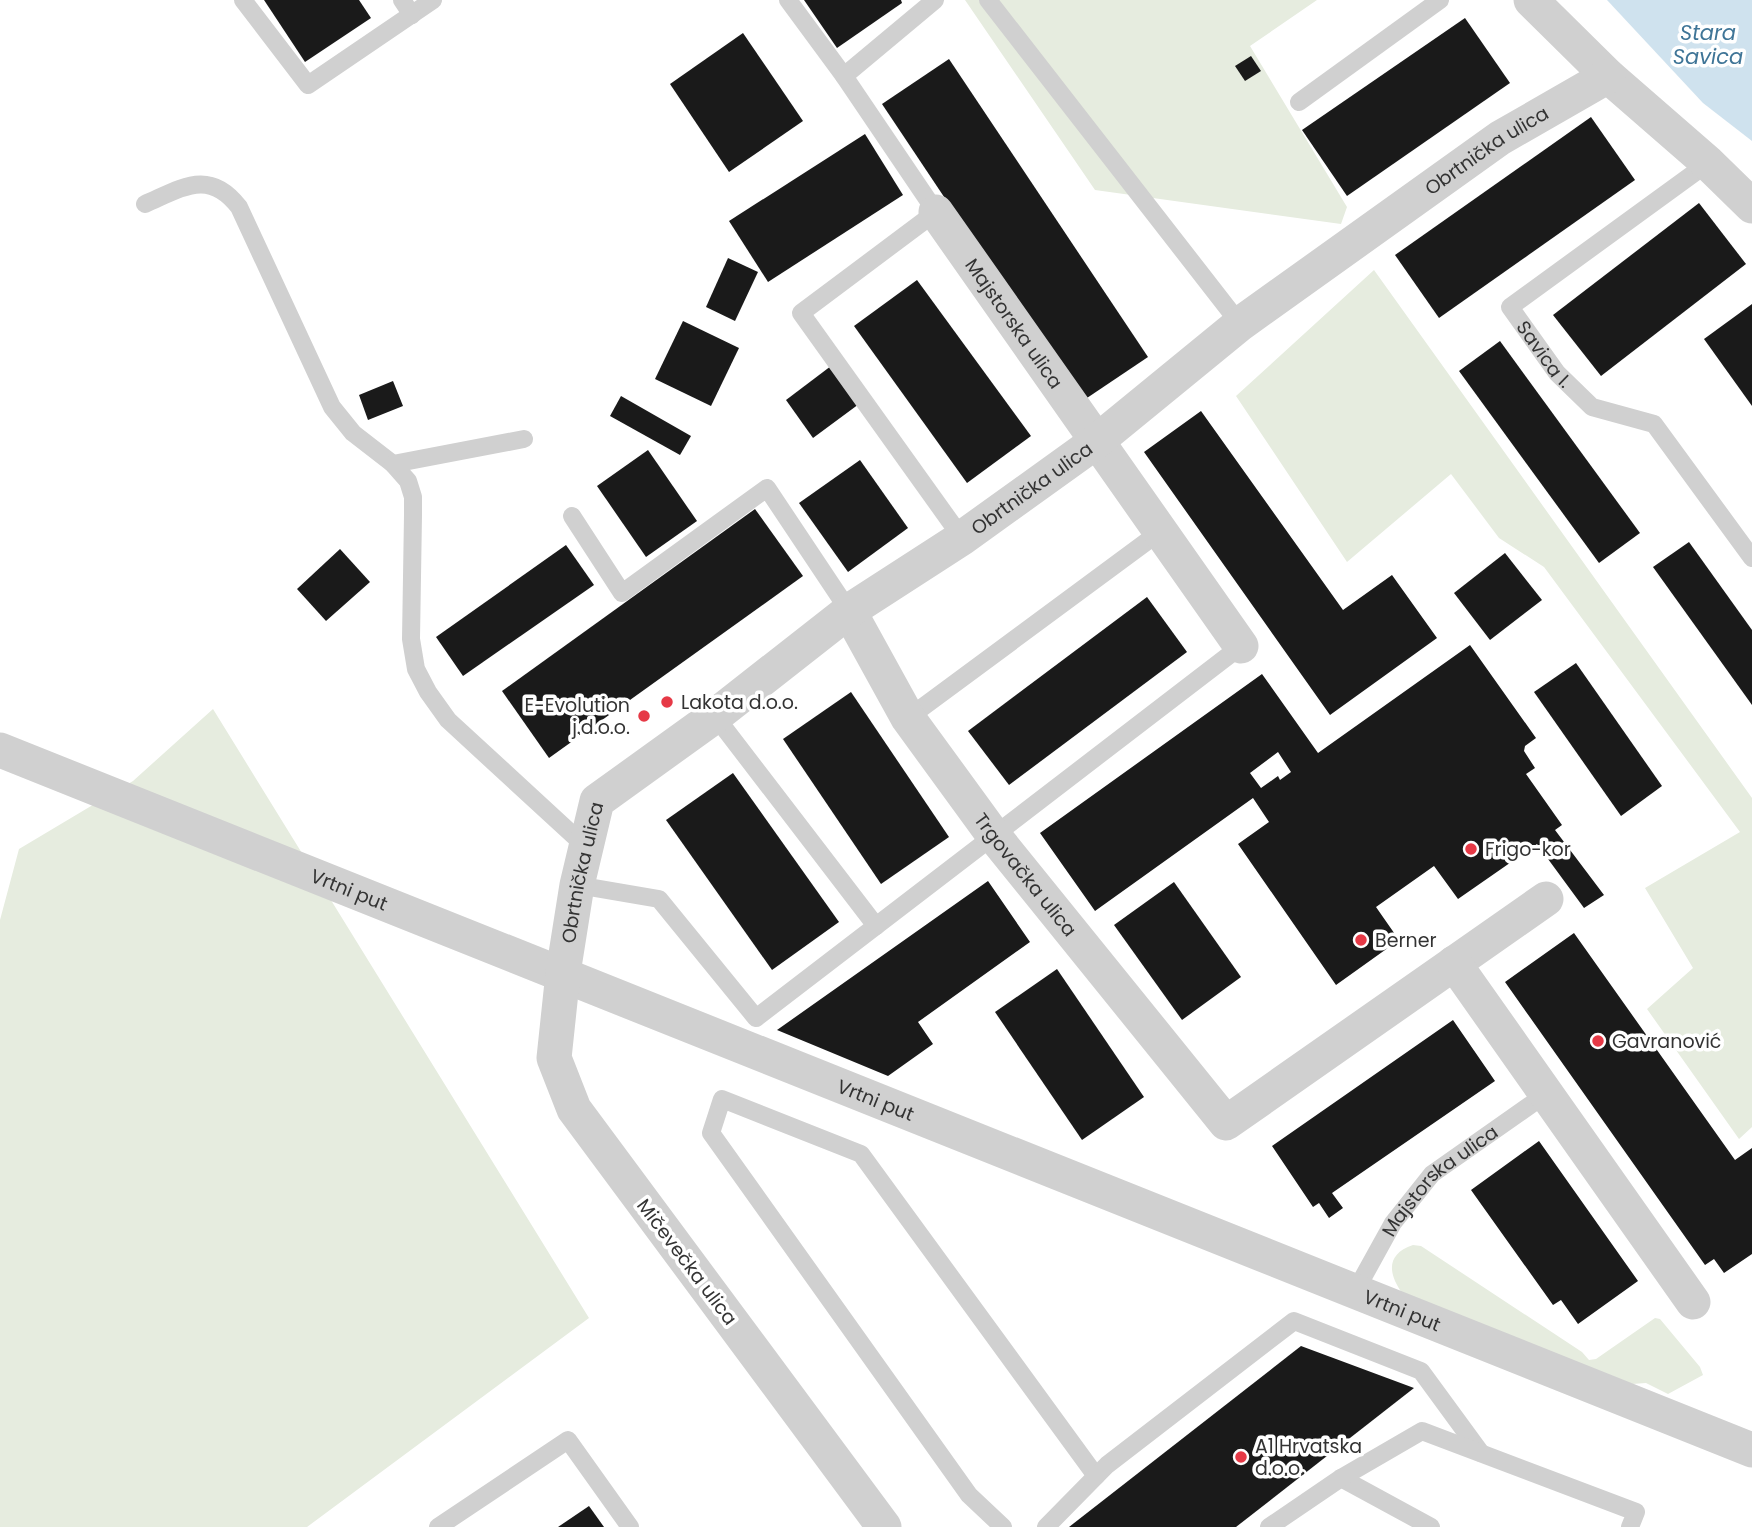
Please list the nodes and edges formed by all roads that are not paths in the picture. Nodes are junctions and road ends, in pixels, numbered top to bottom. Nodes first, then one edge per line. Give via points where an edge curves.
1 (243, 0) edge
2 (433, 0) edge
3 (788, 0) edge
4 (935, 0) edge
5 (988, 0) edge
6 (1440, 0) edge
7 (1531, 0) edge
8 (407, 8) edge
9 (844, 76) junction
10 (1608, 76) junction
11 (1299, 102) dead end
12 (1709, 163) junction
13 (145, 204) dead end
14 (1752, 206) edge
15 (936, 212) junction
16 (1240, 324) junction
17 (524, 439) dead end
18 (1097, 441) junction
19 (393, 464) junction
20 (572, 516) dead end
21 (1161, 531) junction
22 (962, 538) junction
23 (1752, 558) edge
24 (849, 611) junction
25 (1241, 646) joint
26 (715, 716) junction
27 (908, 718) junction
28 (0, 750) edge
29 (994, 836) junction
30 (586, 847) junction
31 (577, 885) junction
32 (1546, 899) dead end
33 (876, 926) junction
34 (1454, 963) junction
35 (563, 973) junction
36 (1546, 1094) junction
37 (1356, 1290) junction
38 (1693, 1302) dead end
39 (1752, 1450) edge
40 (1481, 1453) junction
41 (1096, 1476) junction
42 (1341, 1478) junction
43 (438, 1527) edge
44 (630, 1527) edge
45 (884, 1527) edge
46 (1003, 1527) edge
47 (1046, 1527) edge
48 (1269, 1527) edge
49 (1431, 1527) edge
50 (1630, 1527) edge

1 - 8 lane via 309,85
2 - 8 lane
3 - 9 lane, Majstorska ulica
4 - 9 lane
5 - 16 lane
6 - 11 lane
7 - 10 street
9 - 15 lane, Majstorska ulica
10 - 12 street
10 - 16 street, Obrtnička ulica via 1500,138
12 - 14 street
12 - 23 lane, Savica I. via 1510,307 1557,373 1592,407 1654,424
13 - 19 lane via 190,185 214,185 230,195 332,407 354,433
15 - 18 street, Majstorska ulica
15 - 22 lane via 801,313
16 - 18 street, Obrtnička ulica
17 - 19 lane
18 - 21 street, Majstorska ulica
18 - 22 street, Obrtnička ulica
19 - 30 lane via 408,481 413,497 411,639 416,669 448,720
20 - 24 lane via 622,593 767,488
21 - 25 street, Majstorska ulica
21 - 27 lane
22 - 24 street, Obrtnička ulica
24 - 26 street, Obrtnička ulica
24 - 27 street, Trgovačka ulica
25 - 29 lane
26 - 30 street, Obrtnička ulica via 597,801
26 - 33 lane
27 - 29 street, Trgovačka ulica
28 - 35 street, Vrtni put
29 - 33 lane
29 - 34 street, Trgovačka ulica via 1226,1123
30 - 31 street, Obrtnička ulica
31 - 33 lane via 659,900 756,1018
31 - 35 street, Obrtnička ulica
32 - 34 street
34 - 36 street
35 - 37 street, Vrtni put
35 - 45 street, Mičevečka ulica via 554,1058 573,1109
36 - 37 lane, Majstorska ulica via 1432,1174 1393,1223
36 - 38 street
37 - 39 street, Vrtni put
40 - 41 lane via 1421,1371 1294,1321
40 - 42 lane via 1422,1431
40 - 50 lane via 1636,1512
41 - 46 lane via 861,1154 722,1099 711,1133 969,1495
41 - 47 lane
42 - 48 lane
42 - 49 lane
43 - 44 lane via 568,1440

